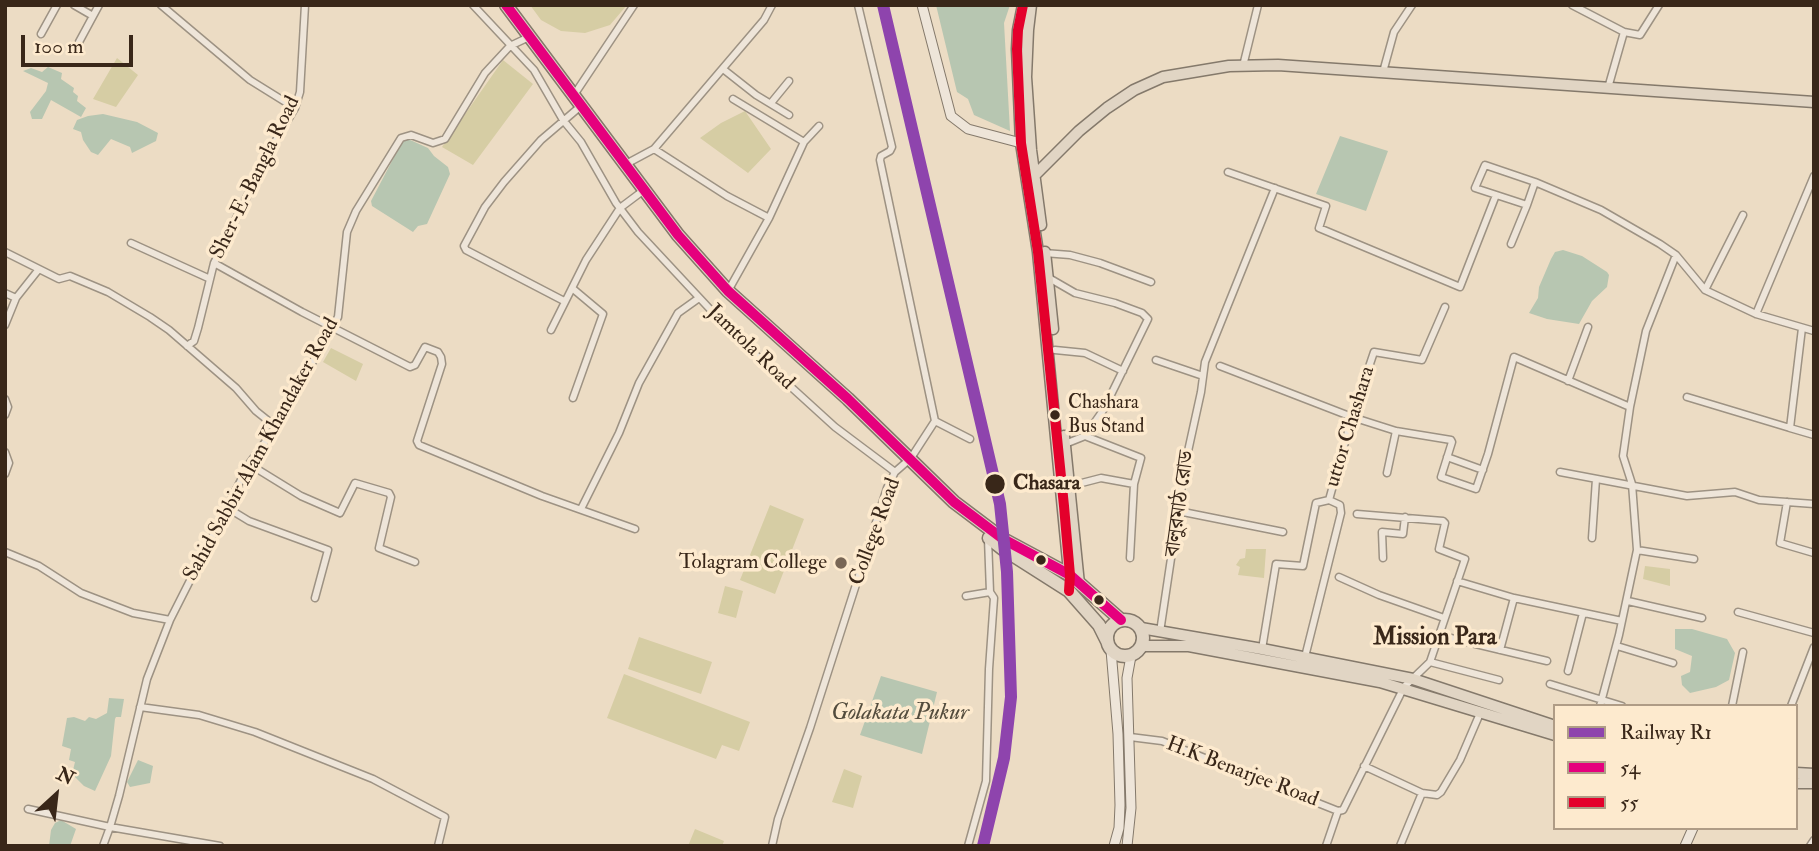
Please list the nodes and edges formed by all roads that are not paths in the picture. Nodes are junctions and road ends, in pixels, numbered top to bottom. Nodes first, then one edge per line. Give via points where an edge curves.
1 (57, 5) edge
2 (74, 5) edge
3 (99, 5) edge
4 (161, 5) edge
5 (305, 5) edge
6 (473, 5) edge
7 (506, 5) edge
8 (634, 5) edge
9 (771, 5) edge
10 (859, 5) edge
11 (922, 5) edge
12 (1023, 5) edge
13 (1031, 5) edge
14 (1258, 5) edge
15 (1412, 5) edge
16 (1573, 5) edge
17 (1659, 5) edge
18 (93, 16) junction
19 (1624, 32) junction
20 (41, 34) dead end
21 (529, 37) junction
22 (79, 42) dead end
23 (510, 46) junction
24 (1243, 66) junction
25 (723, 69) junction
26 (1383, 72) junction
27 (789, 81) dead end
28 (1608, 88) junction
29 (733, 99) dead end
30 (578, 100) junction
31 (1814, 102) edge
32 (771, 103) junction
33 (295, 108) junction
34 (789, 114) dead end
35 (563, 120) junction
36 (819, 126) dead end
37 (804, 142) junction
38 (1021, 143) junction
39 (654, 149) junction
40 (626, 164) junction
41 (1228, 172) dead end
42 (1035, 175) junction
43 (1814, 176) edge
44 (1535, 182) junction
45 (1275, 188) junction
46 (644, 190) junction
47 (1496, 195) junction
48 (1527, 205) junction
49 (620, 208) junction
50 (1743, 215) dead end
51 (769, 218) junction
52 (131, 243) dead end
53 (1511, 244) dead end
54 (5, 252) edge
55 (1042, 252) junction
56 (1676, 255) junction
57 (214, 263) junction
58 (39, 269) junction
59 (208, 278) junction
60 (1049, 278) junction
61 (1151, 282) dead end
62 (572, 288) junction
63 (1705, 290) junction
64 (728, 291) junction
65 (5, 293) edge
66 (16, 298) junction
67 (699, 298) junction
68 (564, 301) junction
69 (1446, 307) dead end
70 (1756, 314) junction
71 (5, 325) edge
72 (1588, 327) dead end
73 (333, 328) junction
74 (1802, 328) junction
75 (551, 330) dead end
76 (1814, 331) edge
77 (187, 346) junction
78 (1055, 350) junction
79 (1156, 360) dead end
80 (1220, 366) dead end
81 (1123, 371) junction
82 (1203, 376) junction
83 (1568, 381) junction
84 (1687, 397) dead end
85 (573, 398) dead end
86 (5, 399) edge
87 (1630, 407) junction
88 (5, 415) edge
89 (1352, 418) junction
90 (935, 421) junction
91 (276, 426) junction
92 (1790, 428) junction
93 (1396, 431) junction
94 (1814, 435) edge
95 (1086, 436) junction
96 (970, 439) dead end
97 (1065, 444) junction
98 (5, 452) edge
99 (907, 457) junction
100 (1447, 457) junction
101 (249, 464) junction
102 (1483, 470) junction
103 (895, 472) junction
104 (1560, 472) dead end
105 (1387, 473) dead end
106 (5, 474) edge
107 (1597, 479) junction
108 (1134, 484) junction
109 (1632, 484) junction
110 (1070, 486) junction
111 (1329, 500) junction
112 (1787, 502) junction
113 (1814, 504) edge
114 (226, 508) junction
115 (581, 509) junction
116 (1178, 511) junction
117 (1357, 514) dead end
118 (1405, 517) junction
119 (635, 529) dead end
120 (1283, 532) dead end
121 (988, 537) junction
122 (1592, 538) dead end
123 (1637, 550) junction
124 (5, 552) edge
125 (1814, 553) edge
126 (1130, 558) dead end
127 (1383, 558) dead end
128 (1695, 559) dead end
129 (415, 562) dead end
130 (1339, 577) dead end
131 (1457, 581) junction
132 (1073, 584) junction
133 (990, 592) junction
134 (966, 596) dead end
135 (315, 598) dead end
136 (1514, 598) junction
137 (1628, 601) junction
138 (1738, 612) dead end
139 (1583, 613) junction
140 (1444, 618) junction
141 (1702, 618) dead end
142 (170, 620) junction
143 (1121, 620) junction
144 (1622, 621) junction
145 (1140, 628) junction
146 (1160, 632) junction
147 (1814, 633) edge
148 (1438, 635) junction
149 (1109, 645) junction
150 (1142, 646) junction
151 (1617, 646) junction
152 (1814, 647) edge
153 (1262, 649) junction
154 (1500, 650) junction
155 (1743, 652) dead end
156 (1131, 656) junction
157 (1306, 657) junction
158 (1547, 661) dead end
159 (1430, 662) junction
160 (1673, 663) dead end
161 (1568, 671) dead end
162 (1413, 679) junction
163 (1499, 680) dead end
164 (1550, 684) dead end
165 (1404, 687) junction
166 (1601, 703) edge
167 (1732, 704) edge
168 (1792, 704) edge
169 (140, 707) junction
170 (1481, 711) junction
171 (1553, 725) edge
172 (1553, 734) edge
173 (1130, 737) junction
174 (1364, 766) junction
175 (1422, 793) junction
176 (28, 809) dead end
177 (1338, 811) junction
178 (110, 827) junction
179 (1814, 840) edge
180 (103, 846) edge
181 (220, 846) edge
182 (438, 846) edge
183 (772, 846) edge
184 (968, 846) edge
185 (1114, 846) edge
186 (1127, 846) edge
187 (1326, 846) edge
188 (1400, 846) edge
189 (1810, 846) edge

1 - 20 street
2 - 18 street
3 - 18 street
4 - 33 street via 250,80
5 - 33 street, Sher-E-Bangla Road
6 - 23 street, Jamtola Road
7 - 21 highway
8 - 30 street
9 - 25 street
10 - 90 street via 892,147 880,160
11 - 38 main road via 951,116 968,129
12 - 38 main road via 1017,49
13 - 42 main road via 1026,77
14 - 24 street
15 - 26 street via 1394,32
16 - 19 street
17 - 19 street via 1640,35
18 - 22 street
19 - 28 street
21 - 23 street, Sahid Sabbir Alam Khandaker Road
21 - 30 highway
23 - 35 street, Jamtola Road via 534,70
23 - 73 street, Sahid Sabbir Alam Khandaker Road via 485,73 445,139 433,143 411,135 401,138 347,232
24 - 26 main road
24 - 42 main road via 1163,77 1134,90 1098,115
25 - 32 street
25 - 39 street
26 - 28 main road
27 - 32 street
28 - 31 main road
29 - 37 street
30 - 35 street
30 - 40 highway
32 - 34 street
33 - 57 street, Sher-E-Bangla Road
35 - 49 street, Jamtola Road
35 - 68 street via 504,182 464,248
36 - 37 street
37 - 51 street
38 - 55 main road
39 - 40 street
39 - 51 street
40 - 46 highway
41 - 45 street
42 - 55 main road
43 - 70 street
44 - 47 street via 1485,165 1475,188
44 - 48 street
44 - 56 street via 1601,210
45 - 47 street via 1326,206 1319,228 1460,287
45 - 82 street, বালুরমাঠ রোড via 1210,345
46 - 49 street
46 - 64 highway
47 - 48 street
48 - 53 street
49 - 62 street
49 - 67 street, Jamtola Road
50 - 63 street
51 - 64 street
52 - 59 street
54 - 58 street
55 - 60 main road
55 - 61 street via 1100,263
55 - 132 main road
56 - 63 street
56 - 87 street via 1646,331
57 - 59 street, Sher-E-Bangla Road
57 - 73 street
58 - 66 street
58 - 77 street via 108,292
59 - 77 street, Sher-E-Bangla Road via 194,341
60 - 78 main road
60 - 81 street via 1075,293 1146,315
62 - 68 street
62 - 85 street via 603,314
63 - 70 street
64 - 99 highway
65 - 66 street
66 - 71 street
67 - 103 street, Jamtola Road via 835,428
67 - 115 street via 678,313 639,383
68 - 75 street
69 - 89 street, uttor Chashara via 1422,360 1375,351
70 - 74 street
72 - 83 street
73 - 91 street, Sahid Sabbir Alam Khandaker Road
73 - 115 street via 410,367 425,347 442,357 419,445
74 - 76 street
74 - 92 street
77 - 91 street
78 - 81 street via 1085,353
78 - 97 main road
79 - 82 street
80 - 89 street
81 - 95 street
82 - 116 street, বালুরমাঠ রোড
83 - 87 street
83 - 102 street via 1514,357
84 - 92 street
86 - 88 street
87 - 109 street via 1623,456
89 - 93 street
89 - 111 street, uttor Chashara
90 - 96 street
90 - 99 street, College Road
91 - 101 street, Sahid Sabbir Alam Khandaker Road
92 - 94 street
93 - 100 street via 1451,440
93 - 105 street
95 - 97 street
95 - 108 street via 1141,458
97 - 110 main road
98 - 106 street via 9,463
99 - 103 street, College Road
99 - 121 highway via 948,505
99 - 132 highway via 954,502
100 - 102 street
100 - 102 street via 1443,478 1476,489
101 - 114 street, Sahid Sabbir Alam Khandaker Road
101 - 129 street via 301,496 340,513 355,483 389,493 379,548
103 - 183 street, College Road
104 - 107 street
107 - 109 street
107 - 122 street
108 - 110 street via 1101,478
108 - 126 street
109 - 112 street via 1687,496 1735,492
109 - 123 street
110 - 132 main road
111 - 153 street, uttor Chashara via 1315,503 1303,567 1276,564
111 - 157 street via 1340,505 1341,513
112 - 113 street
112 - 125 street via 1780,543
114 - 135 street via 328,550
114 - 142 street, Sahid Sabbir Alam Khandaker Road
115 - 119 street
116 - 120 street
116 - 146 street, বালুরমাঠ রোড
117 - 118 street
118 - 127 street via 1404,534 1382,532
118 - 131 street via 1444,522 1439,549 1465,559
121 - 132 highway via 1003,550
121 - 133 street
123 - 128 street
123 - 137 street
124 - 142 street via 39,566 81,593 133,613
130 - 140 street
131 - 136 street
131 - 140 street
132 - 143 highway
132 - 149 highway
133 - 134 street
133 - 184 street via 994,598 986,781
136 - 139 street
136 - 154 street
137 - 141 street
137 - 144 street
138 - 147 street
139 - 144 street
139 - 161 street
140 - 148 street
142 - 169 street, Sahid Sabbir Alam Khandaker Road
143 - 145 highway
143 - 149 highway via 1108,630
144 - 151 street
145 - 146 main road
145 - 150 highway
146 - 153 main road
148 - 154 street
148 - 159 street
149 - 156 highway via 1122,657
149 - 185 main road via 1120,805
150 - 156 highway
150 - 165 main road via 1189,646
151 - 160 street
151 - 166 street
152 - 168 street
153 - 157 main road
154 - 158 street
155 - 167 street
156 - 173 main road via 1127,678
157 - 162 main road
159 - 162 street
159 - 163 street
162 - 165 street
162 - 171 main road
164 - 166 street
165 - 170 main road
165 - 174 street, H.K Benarjee Road
169 - 178 street, Sahid Sabbir Alam Khandaker Road
169 - 182 street via 199,715 255,732 373,779 445,817
170 - 172 main road
170 - 175 street via 1441,792
173 - 177 street, H.K Benarjee Road via 1171,744
173 - 186 main road
174 - 175 street
174 - 177 street, H.K Benarjee Road via 1343,810
175 - 188 street
176 - 178 street
177 - 187 street
178 - 180 street, Sahid Sabbir Alam Khandaker Road
178 - 181 street
179 - 189 street

